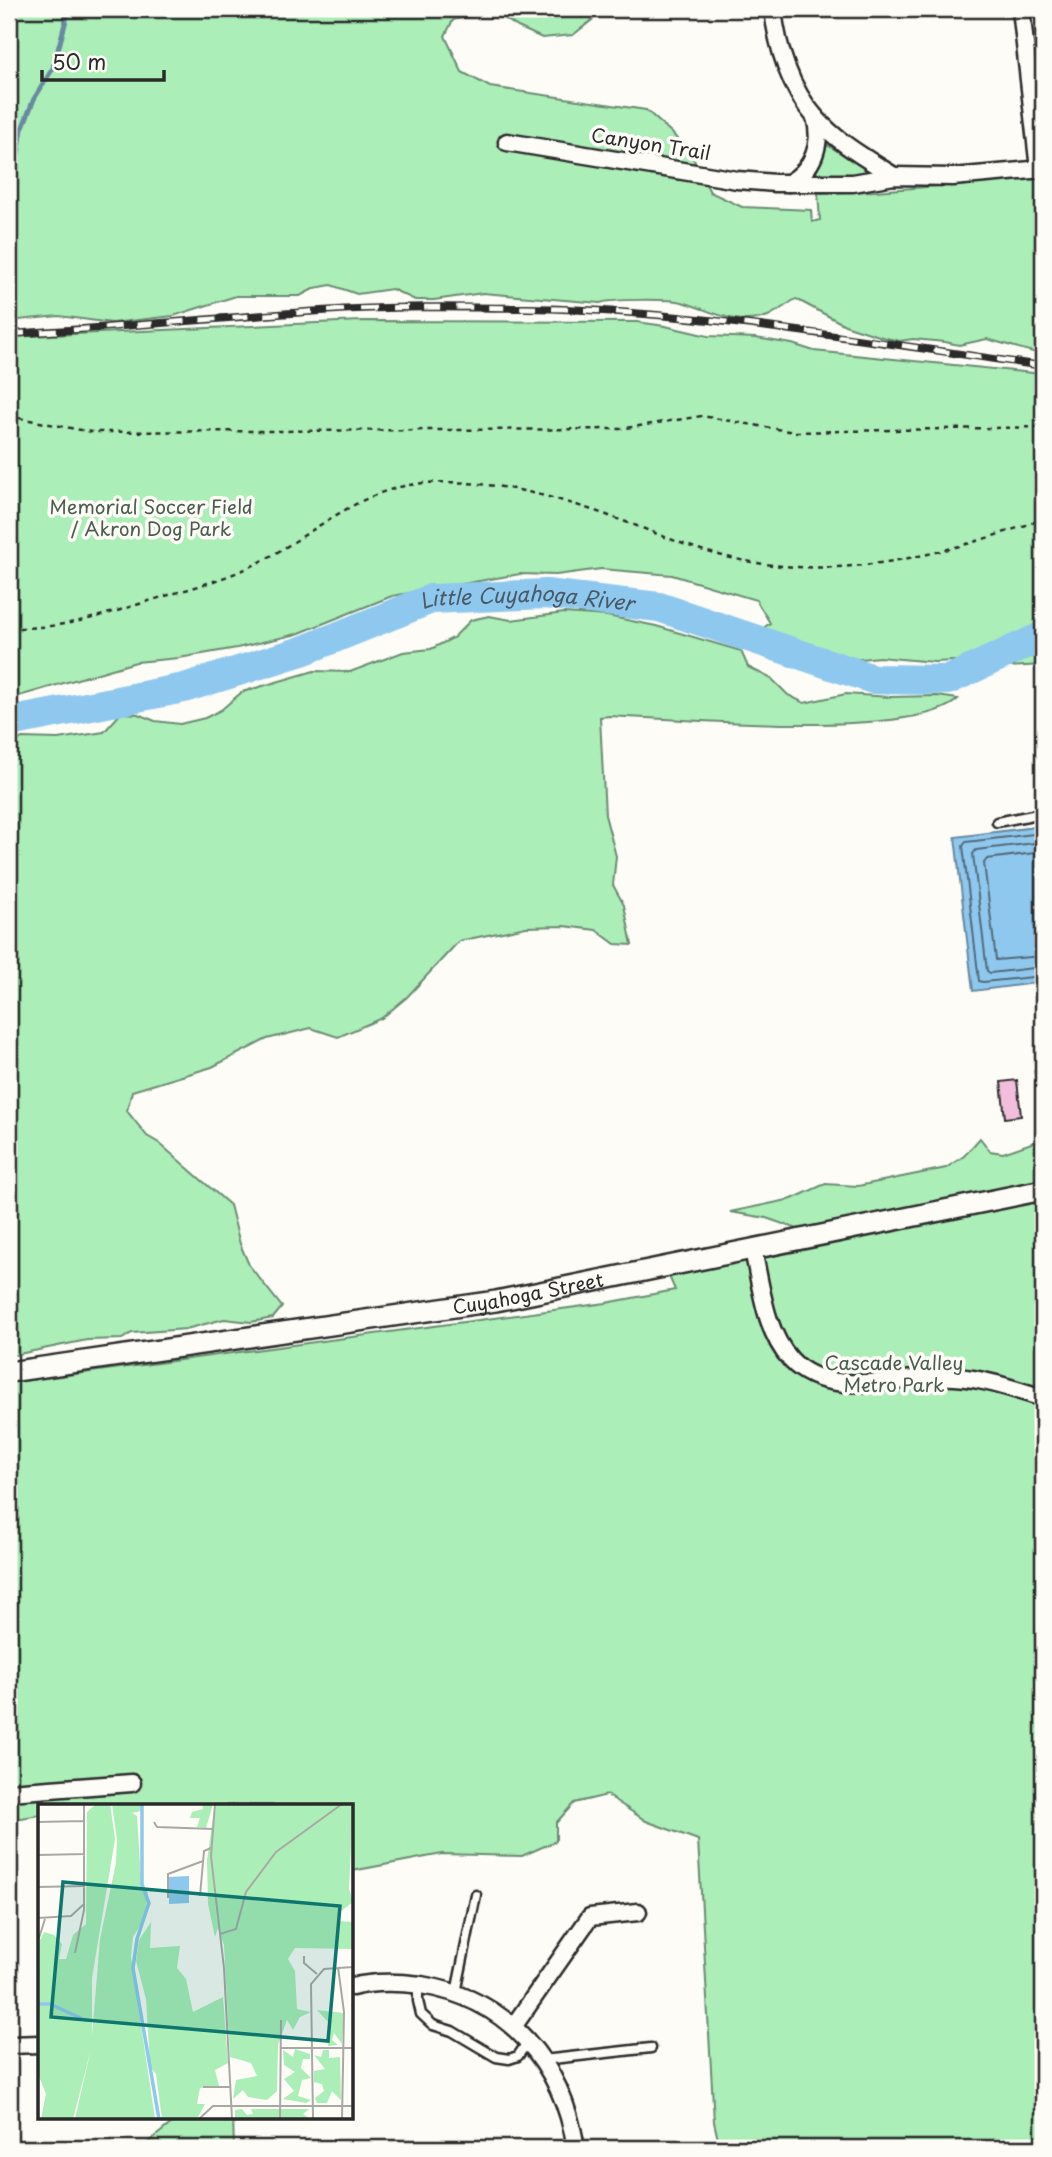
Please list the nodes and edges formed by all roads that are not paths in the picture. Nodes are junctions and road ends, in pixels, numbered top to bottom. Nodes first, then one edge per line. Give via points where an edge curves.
1 (773, 9) edge
2 (1021, 9) edge
3 (815, 117) junction
4 (508, 142) dead end
5 (1041, 169) edge
6 (894, 176) junction
7 (789, 183) junction
8 (1043, 813) edge
9 (997, 822) dead end
10 (1043, 1190) edge
11 (753, 1250) junction
12 (9, 1372) edge
13 (1043, 1398) edge
14 (132, 1783) dead end
15 (9, 1792) edge
16 (476, 1895) dead end
17 (638, 1912) dead end
18 (418, 1985) junction
19 (354, 1987) edge
20 (456, 1993) junction
21 (513, 2027) junction
22 (528, 2041) junction
23 (38, 2044) edge
24 (9, 2045) edge
25 (651, 2048) dead end
26 (543, 2060) junction
27 (576, 2148) edge

1 - 3 street via 778,44 792,81
2 - 5 street
3 - 6 street
3 - 7 street via 819,137 814,158
4 - 7 street, Canyon Trail via 737,180
5 - 6 street, Canyon Trail via 953,177
6 - 7 street, Canyon Trail via 853,183
8 - 9 lane
10 - 11 street, Cuyahoga Street
11 - 12 street, Cuyahoga Street via 496,1301
11 - 13 street via 775,1335 791,1360 808,1373 841,1383 867,1384 968,1378
14 - 15 street
16 - 20 lane
17 - 21 street via 590,1917
18 - 19 street via 382,1982
18 - 20 street
18 - 22 lane via 421,2014 433,2025 496,2057 518,2056
20 - 21 street
21 - 22 street
22 - 26 street
23 - 24 street
25 - 26 lane
26 - 27 street via 569,2115

